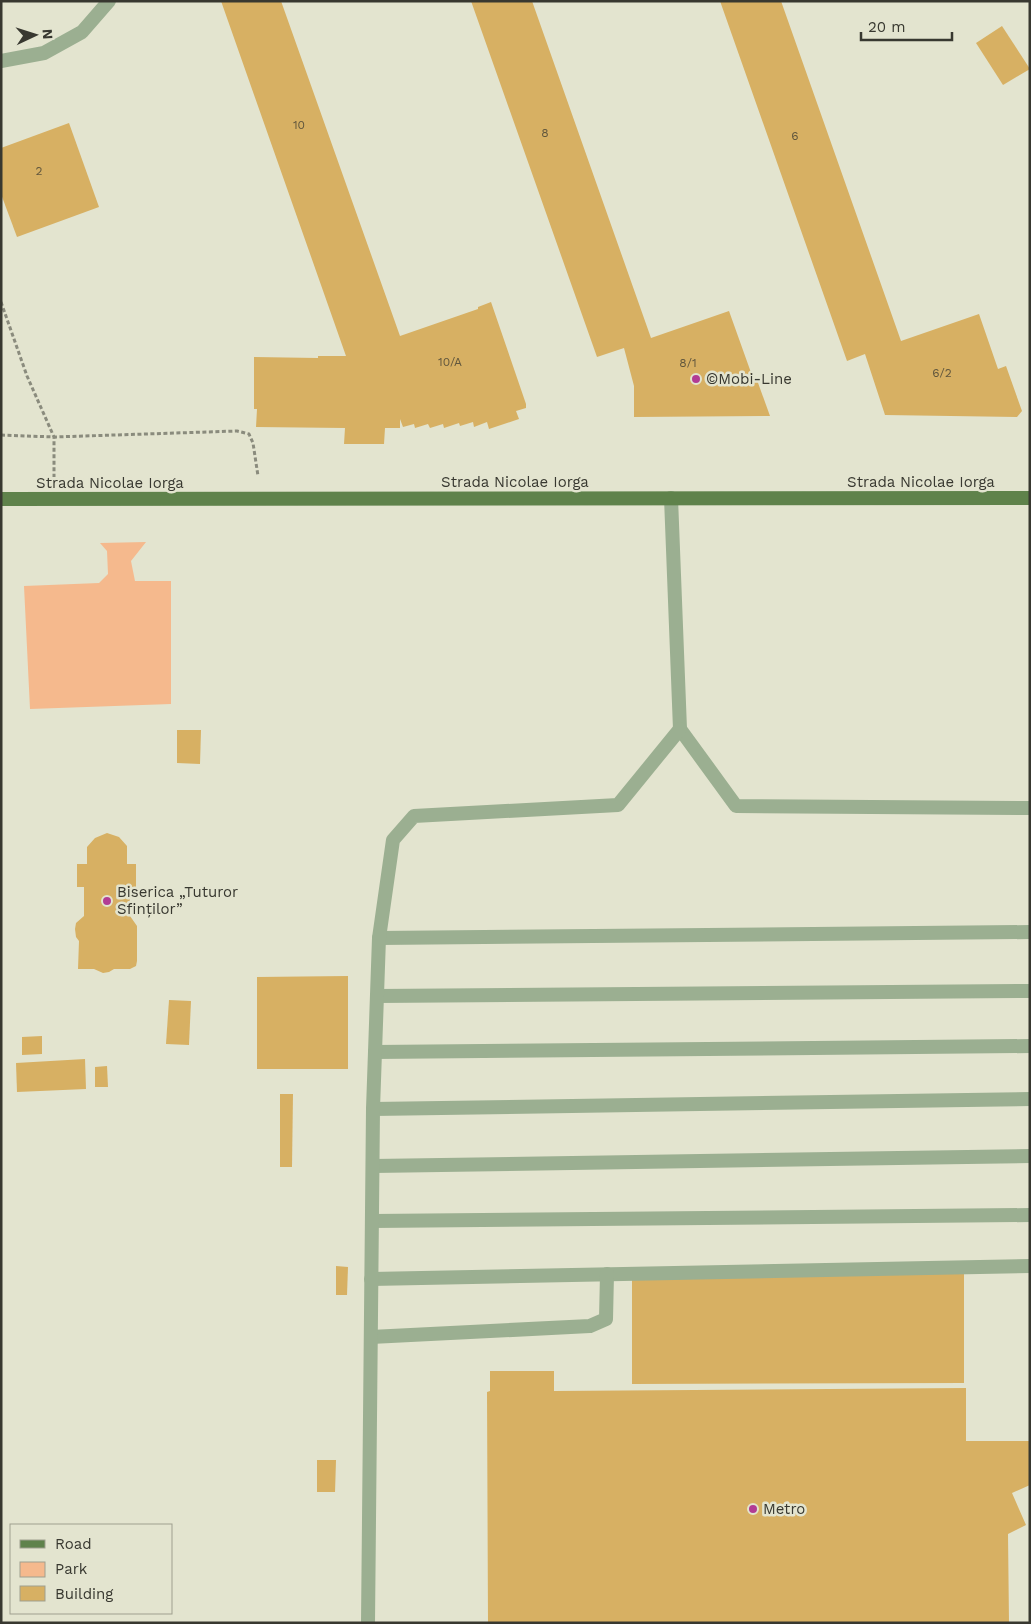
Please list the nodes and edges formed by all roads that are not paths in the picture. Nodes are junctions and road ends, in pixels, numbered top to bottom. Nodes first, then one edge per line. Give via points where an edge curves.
1 (109, 1) edge
2 (1, 61) edge
3 (671, 498) junction
4 (1030, 498) edge
5 (1, 499) edge
6 (680, 729) junction
7 (1030, 808) edge
8 (1030, 932) edge
9 (379, 938) junction
10 (1030, 991) edge
11 (377, 996) junction
12 (1030, 1046) edge
13 (375, 1052) junction
14 (1030, 1099) edge
15 (373, 1109) junction
16 (1030, 1156) edge
17 (373, 1166) junction
18 (1030, 1215) edge
19 (372, 1221) junction
20 (1030, 1266) edge
21 (607, 1274) junction
22 (371, 1279) junction
23 (371, 1337) junction
24 (368, 1623) edge

1 - 2 street via 82,32 44,52
3 - 4 main road, Strada Nicolae Iorga
3 - 5 main road, Strada Nicolae Iorga
3 - 6 street
6 - 7 street via 736,806
6 - 9 street via 618,805 414,816 393,840
8 - 9 street
9 - 11 street
10 - 11 street
11 - 13 street
12 - 13 street
13 - 15 street
14 - 15 street
15 - 17 street
16 - 17 street
17 - 19 street
18 - 19 street
19 - 22 street
20 - 21 street
21 - 22 street
21 - 23 street via 606,1319 590,1326
22 - 23 street
23 - 24 street

